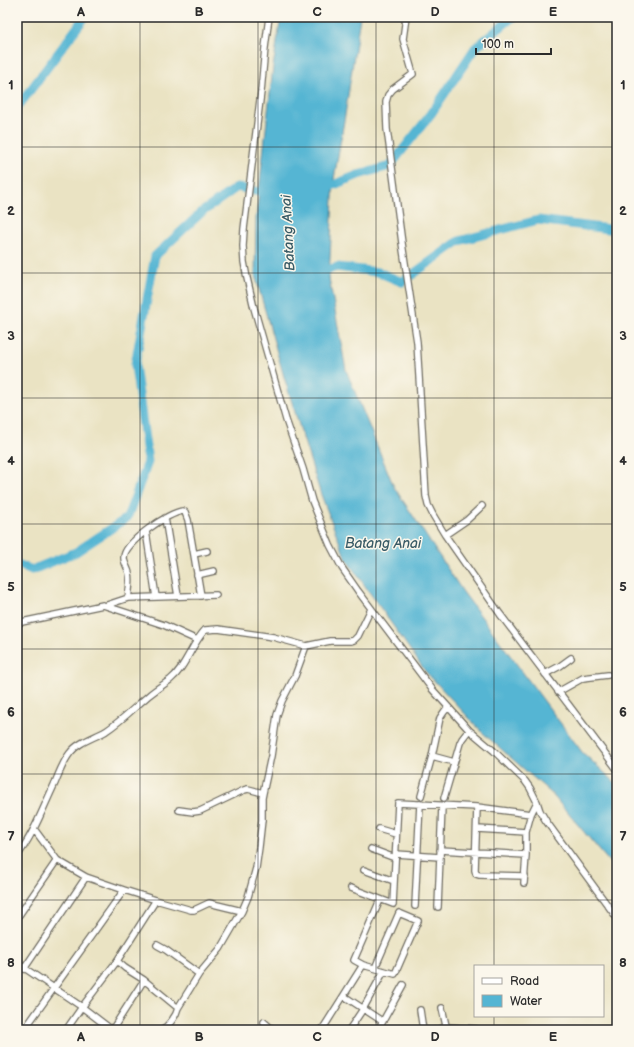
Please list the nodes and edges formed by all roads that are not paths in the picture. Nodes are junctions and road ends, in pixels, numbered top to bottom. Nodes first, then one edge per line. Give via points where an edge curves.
1 (269, 17) edge
2 (406, 17) edge
3 (482, 506) dead end
4 (165, 518) junction
5 (146, 531) junction
6 (445, 535) junction
7 (207, 551) dead end
8 (194, 554) junction
9 (214, 571) dead end
10 (197, 575) junction
11 (216, 595) dead end
12 (178, 596) junction
13 (201, 596) junction
14 (156, 597) junction
15 (128, 598) junction
16 (107, 605) junction
17 (371, 608) junction
18 (17, 623) edge
19 (197, 640) junction
20 (306, 646) junction
21 (571, 658) dead end
22 (545, 674) junction
23 (608, 675) dead end
24 (558, 692) junction
25 (448, 707) junction
26 (469, 730) junction
27 (432, 756) junction
28 (454, 762) junction
29 (617, 769) edge
30 (263, 793) junction
31 (421, 796) dead end
32 (444, 798) dead end
33 (537, 802) junction
34 (420, 804) junction
35 (442, 806) junction
36 (477, 807) junction
37 (179, 810) dead end
38 (531, 814) junction
39 (379, 828) dead end
40 (34, 829) junction
41 (477, 829) junction
42 (526, 832) junction
43 (396, 834) junction
44 (371, 849) dead end
45 (440, 850) junction
46 (475, 852) junction
47 (526, 855) junction
48 (17, 856) edge
49 (396, 856) junction
50 (418, 856) junction
51 (440, 857) junction
52 (57, 860) junction
53 (364, 870) dead end
54 (525, 876) junction
55 (86, 877) junction
56 (394, 881) junction
57 (524, 883) dead end
58 (351, 888) dead end
59 (124, 890) junction
60 (156, 900) junction
61 (380, 900) junction
62 (415, 906) dead end
63 (438, 907) dead end
64 (242, 911) junction
65 (17, 918) edge
66 (617, 918) edge
67 (157, 945) dead end
68 (117, 961) junction
69 (17, 963) edge
70 (363, 965) junction
71 (375, 968) junction
72 (24, 969) junction
73 (384, 971) junction
74 (200, 974) junction
75 (144, 980) junction
76 (403, 986) dead end
77 (54, 988) junction
78 (344, 996) junction
79 (82, 1007) junction
80 (178, 1008) junction
81 (442, 1008) dead end
82 (363, 1009) junction
83 (420, 1010) dead end
84 (382, 1021) junction
85 (264, 1022) dead end
86 (447, 1028) edge
87 (475, 1029) edge
88 (24, 1030) edge
89 (66, 1030) edge
90 (112, 1030) edge
91 (163, 1030) edge
92 (273, 1030) edge
93 (322, 1030) edge
94 (349, 1030) edge
95 (378, 1030) edge
96 (423, 1030) edge
97 (436, 1030) edge

1 - 17 street via 243,246 246,278 276,388 312,501 342,568
2 - 6 street via 403,43 413,74 388,95 387,129 418,342 426,496 433,515
3 - 6 street
4 - 5 street
4 - 8 street via 178,511 185,512
4 - 12 street
5 - 14 street
5 - 15 street via 130,544 125,552 124,558 130,573
6 - 22 street
7 - 8 street
8 - 10 street
9 - 10 street
10 - 13 street
11 - 13 street
12 - 13 street
12 - 14 street
14 - 15 street
15 - 16 street
16 - 18 street
16 - 19 street via 164,625
17 - 20 street via 354,640
17 - 25 street
19 - 20 street via 205,630 218,629 273,637
19 - 40 street via 179,670 170,679 123,718 71,752 59,772
20 - 30 street via 277,714
21 - 22 street
22 - 24 street
23 - 24 street via 583,678
24 - 29 street
25 - 26 street
25 - 27 street via 440,718
26 - 28 street via 462,739
26 - 33 street via 525,781
27 - 28 street
27 - 31 street
28 - 32 street
30 - 37 street via 248,789 200,811
30 - 64 street via 256,868
33 - 38 street
33 - 66 street via 546,821
34 - 35 street
34 - 43 street via 398,803
34 - 50 street
35 - 36 street
35 - 45 street
36 - 38 street
36 - 41 street
38 - 42 street
39 - 43 street
40 - 48 street
40 - 52 street
41 - 42 street
41 - 46 street
42 - 47 street
43 - 49 street
44 - 49 street
45 - 46 street
45 - 51 street
46 - 47 street
46 - 54 street via 476,874
47 - 54 street
49 - 50 street
49 - 56 street
50 - 51 street
50 - 62 street
51 - 63 street
52 - 55 street
52 - 65 street
53 - 56 street
54 - 57 street
55 - 59 street
55 - 72 street
56 - 61 street via 393,904
58 - 61 street
59 - 60 street
59 - 77 street
60 - 64 street via 191,910 209,903
60 - 68 street
61 - 70 street via 354,960
64 - 74 street via 220,949
67 - 74 street
68 - 75 street
68 - 79 street
69 - 72 street
70 - 71 street
70 - 78 street
71 - 73 street
71 - 73 street via 399,913 418,921 395,974
72 - 77 street
73 - 82 street
74 - 80 street
75 - 80 street
75 - 90 street
76 - 84 street
77 - 79 street
77 - 88 street
78 - 82 street
78 - 93 street
79 - 89 street
79 - 90 street
80 - 91 street via 174,1018
81 - 86 street
82 - 84 street
82 - 94 street
83 - 96 street
84 - 95 street
85 - 92 street
86 - 87 street
86 - 97 street

